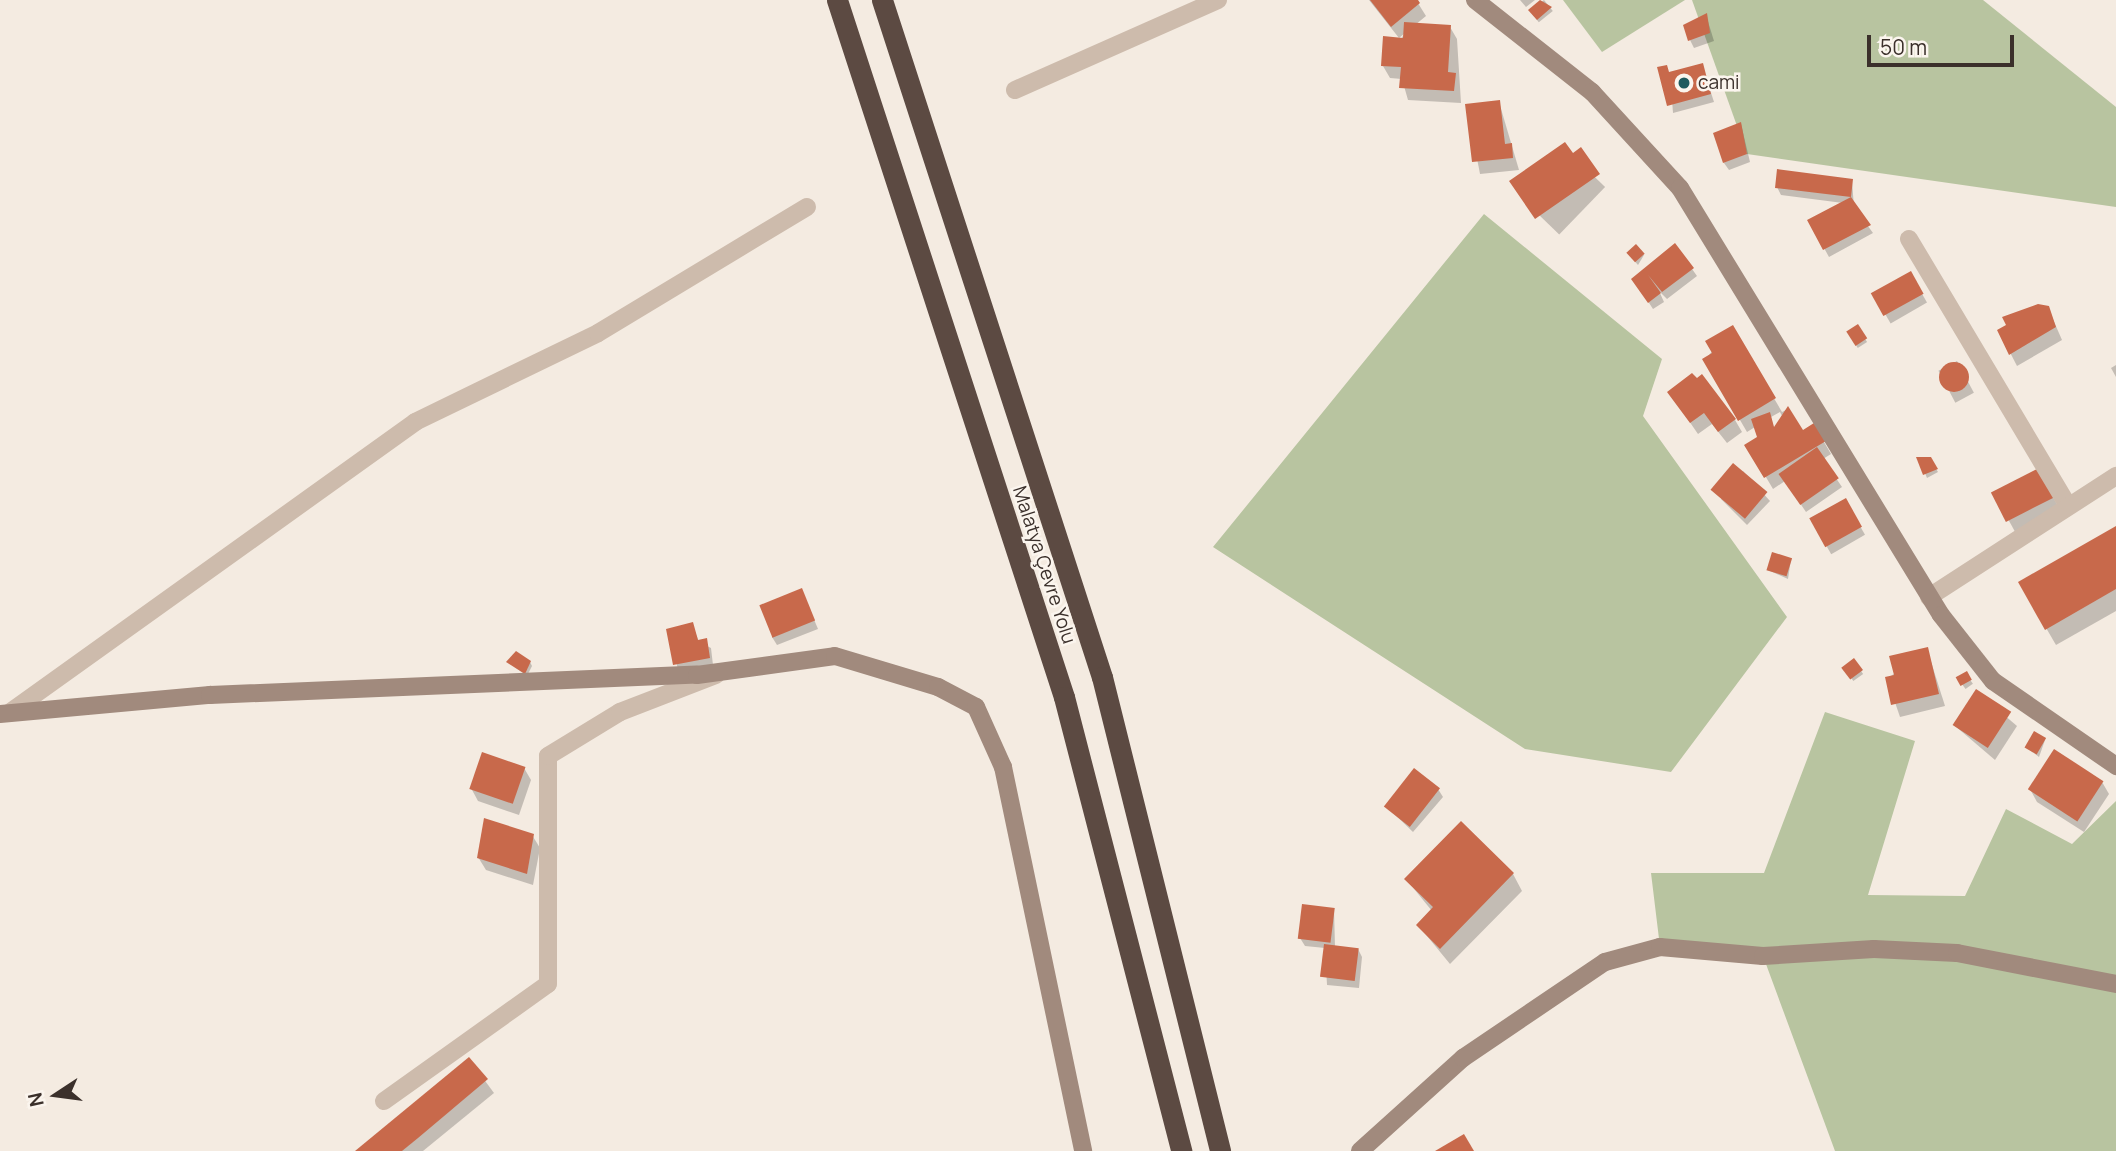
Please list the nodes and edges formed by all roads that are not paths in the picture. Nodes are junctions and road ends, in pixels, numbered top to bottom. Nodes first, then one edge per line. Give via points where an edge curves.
1 (837, 0) edge
2 (882, 0) edge
3 (1218, 0) edge
4 (1475, 0) edge
5 (1015, 90) dead end
6 (807, 207) dead end
7 (1909, 239) dead end
8 (2116, 476) edge
9 (2067, 504) junction
10 (1929, 597) junction
11 (723, 672) junction
12 (5, 714) edge
13 (2116, 766) edge
14 (2116, 984) edge
15 (383, 1101) dead end
16 (1083, 1151) edge
17 (1181, 1151) edge
18 (1220, 1151) edge
19 (1360, 1151) edge

1 - 17 highway, Malatya Çevre Yolu via 1063,697
2 - 18 highway, Malatya Çevre Yolu via 1102,677
3 - 5 street
4 - 10 street via 1592,92 1680,188
6 - 12 street via 598,333 415,422
7 - 9 street
8 - 9 street
9 - 10 street
10 - 13 street via 1993,681
11 - 12 street via 210,695
11 - 15 street via 620,712 548,757 548,984
11 - 16 street via 835,656 873,663 976,707 1003,767
14 - 19 street via 1957,953 1874,949 1763,956 1660,947 1605,961 1463,1058

